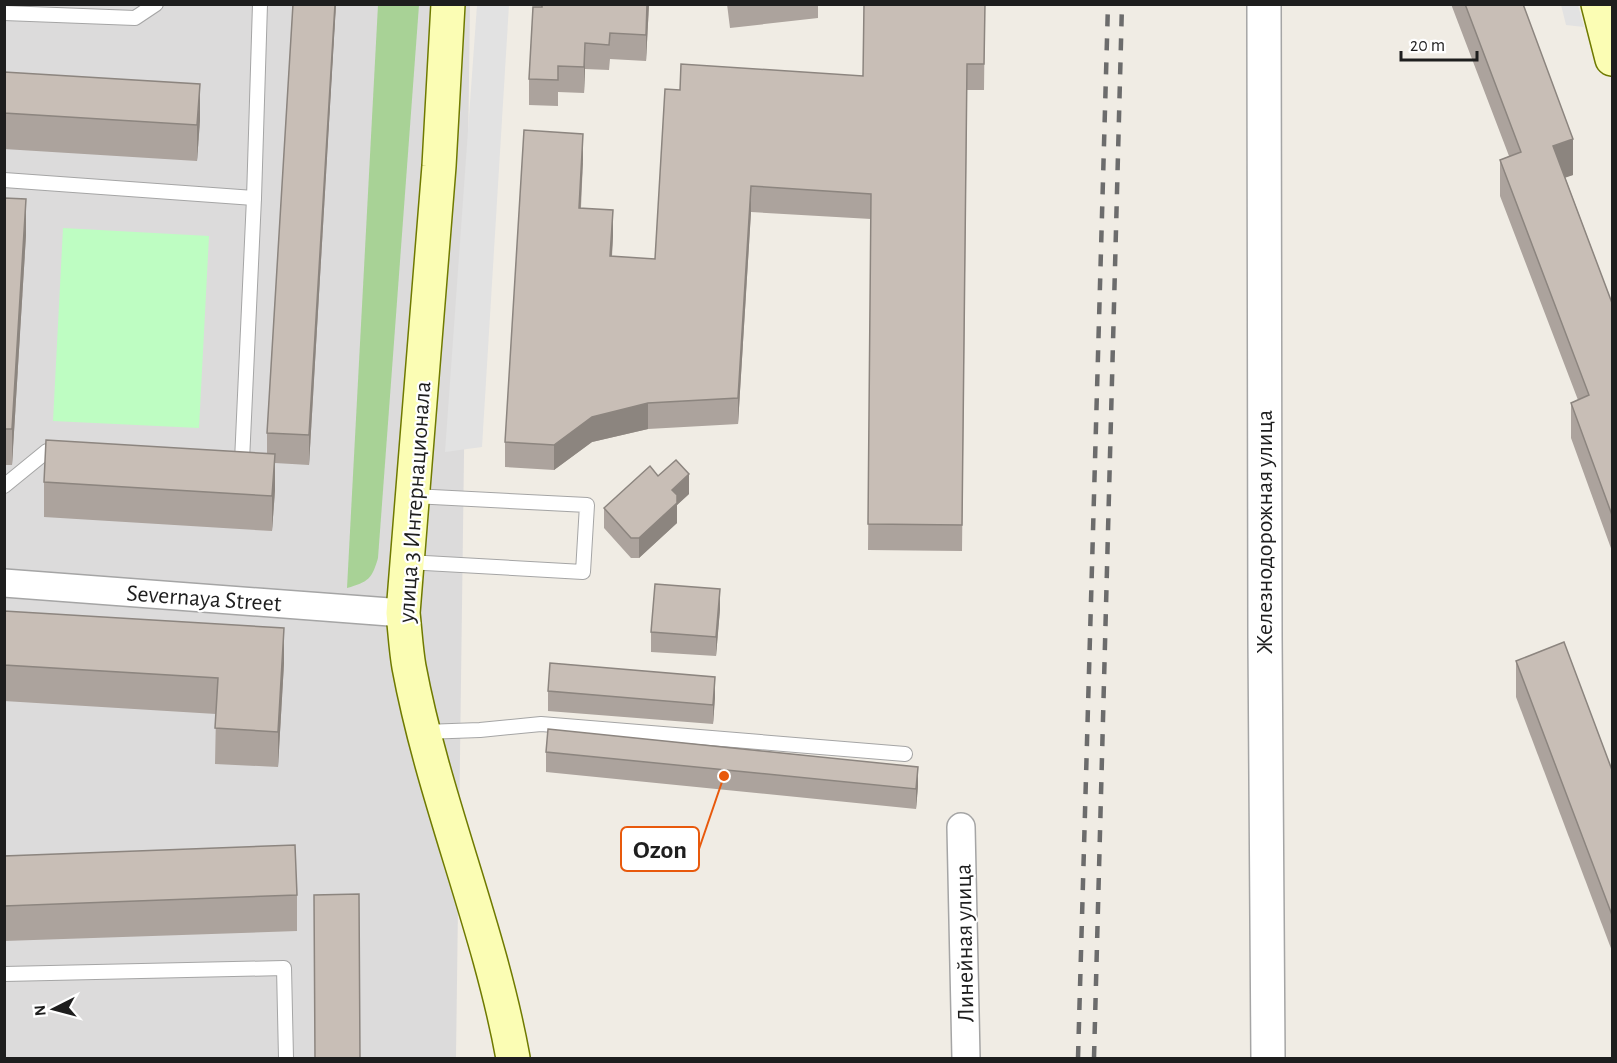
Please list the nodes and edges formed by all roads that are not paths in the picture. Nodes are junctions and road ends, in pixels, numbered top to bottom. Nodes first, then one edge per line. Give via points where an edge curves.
1 (156, 4) edge
2 (260, 4) edge
3 (448, 4) edge
4 (1264, 4) edge
5 (1598, 4) edge
6 (4, 13) edge
7 (1612, 59) edge
8 (4, 180) edge
9 (254, 198) junction
10 (70, 452) edge
11 (219, 460) edge
12 (4, 486) edge
13 (412, 496) junction
14 (407, 562) junction
15 (4, 583) edge
16 (403, 613) junction
17 (424, 732) junction
18 (905, 754) dead end
19 (961, 827) dead end
20 (4, 974) edge
21 (286, 1059) edge
22 (513, 1059) edge
23 (966, 1059) edge
24 (1268, 1059) edge

1 - 6 lane via 135,18
2 - 9 lane
3 - 13 main road, улица 3 Интернационала
4 - 24 street, Железнодорожная улица
5 - 7 main road
8 - 9 lane
9 - 11 lane via 242,461
10 - 12 lane via 47,451
13 - 14 main road, улица 3 Интернационала
13 - 14 lane via 587,505 583,572
14 - 16 main road, улица 3 Интернационала
15 - 16 street, Severnaya Street
16 - 17 main road, улица 3 Интернационала via 409,666
17 - 18 lane via 541,724
17 - 22 main road, улица 3 Интернационала
19 - 23 street, Линейная улица
20 - 21 lane via 284,968

